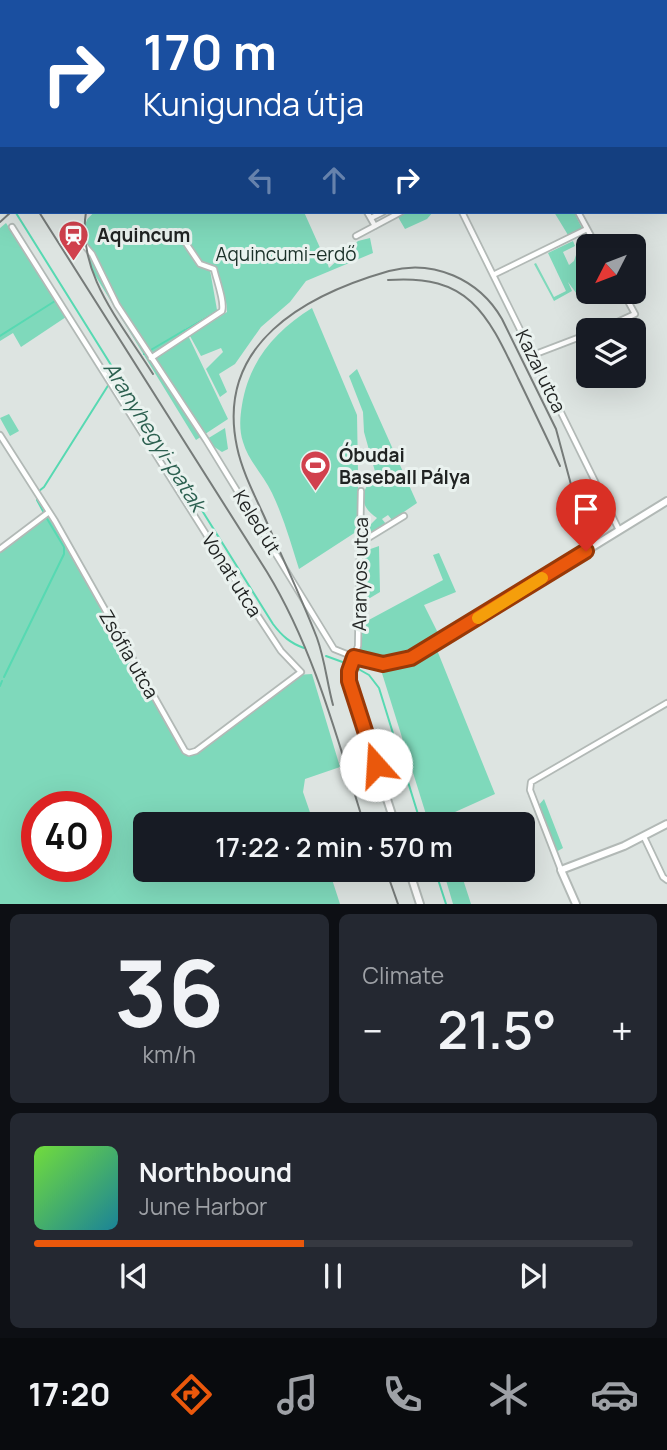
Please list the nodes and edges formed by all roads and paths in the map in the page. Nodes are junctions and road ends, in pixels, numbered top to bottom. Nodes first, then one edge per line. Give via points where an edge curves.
1 (368, 214) edge
2 (379, 214) edge
3 (397, 214) edge
4 (463, 214) edge
5 (579, 214) edge
6 (371, 218) junction
7 (375, 226) junction
8 (12, 227) dead end
9 (587, 229) junction
10 (72, 231) dead end
11 (179, 233) dead end
12 (590, 234) edge
13 (356, 236) dead end
14 (493, 275) junction
15 (630, 304) edge
16 (626, 318) edge
17 (576, 339) edge
18 (148, 354) junction
19 (533, 355) junction
20 (0, 435) edge
21 (361, 491) dead end
22 (667, 501) edge
23 (49, 512) junction
24 (404, 516) dead end
25 (619, 530) junction
26 (359, 544) junction
27 (0, 549) edge
28 (353, 659) junction
29 (300, 672) joint
30 (667, 703) edge
31 (391, 812) edge
32 (667, 824) edge
33 (644, 837) junction
34 (561, 870) junction
35 (667, 880) edge
36 (413, 882) edge
37 (420, 904) edge
38 (576, 904) edge

1 - 6 street
2 - 6 street
3 - 7 street
4 - 14 street, Kazal utca
5 - 9 street
6 - 7 street
7 - 13 street
8 - 29 street, Vonat utca via 252,607
9 - 12 street
9 - 14 street
10 - 18 street, Keled út via 92,254 108,290
11 - 18 street via 200,264 214,269 224,305 222,311
14 - 19 street, Kazal utca
15 - 16 street via 635,314
17 - 19 street
18 - 28 street, Keled út via 332,646
19 - 25 street, Kazal utca
20 - 23 street, Zsófia utca
21 - 26 street, Aranyos utca
22 - 25 street
23 - 27 street
23 - 29 street, Zsófia utca via 185,751 196,751
24 - 26 street
25 - 28 street via 415,656 383,664
26 - 28 street, Aranyos utca via 358,646
28 - 31 street via 349,681
30 - 34 street via 530,782
32 - 33 street
33 - 34 street
33 - 35 street
34 - 38 street
36 - 37 street

